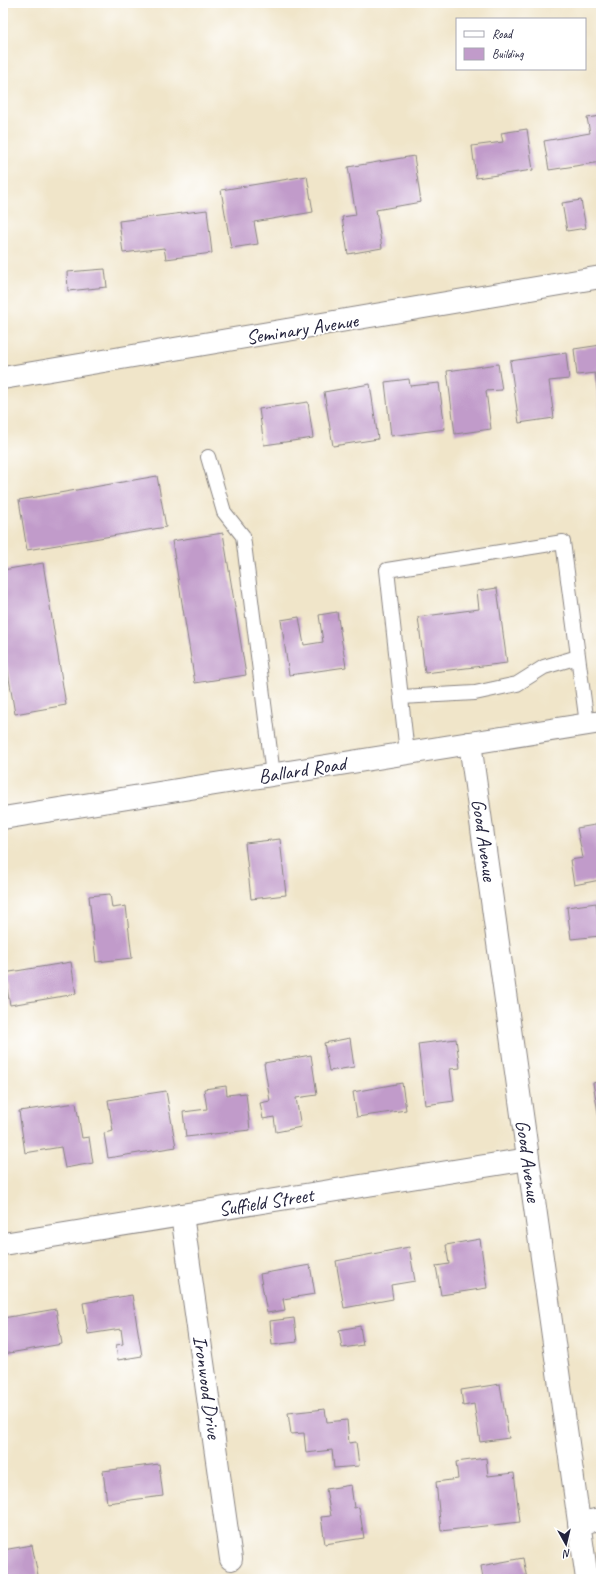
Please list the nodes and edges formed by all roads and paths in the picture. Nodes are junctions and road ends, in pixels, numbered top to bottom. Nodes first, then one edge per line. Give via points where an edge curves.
1 (601, 277) edge
2 (3, 378) edge
3 (208, 457) dead end
4 (578, 657) junction
5 (401, 697) junction
6 (594, 723) edge
7 (470, 743) junction
8 (407, 753) junction
9 (273, 775) junction
10 (3, 818) edge
11 (528, 1159) junction
12 (182, 1215) junction
13 (3, 1244) edge
14 (601, 1519) edge
15 (579, 1523) junction
16 (231, 1559) dead end
17 (587, 1579) edge

1 - 2 street, Seminary Avenue
3 - 9 lane via 224,512 243,536
4 - 5 lane via 544,667 517,684 475,693
4 - 5 lane via 563,542 387,570
4 - 6 lane
5 - 8 lane
6 - 7 street, Ballard Road
7 - 8 street, Ballard Road
7 - 11 street, Good Avenue
8 - 9 street, Ballard Road
9 - 10 street, Ballard Road
11 - 12 street, Suffield Street
11 - 15 street, Good Avenue
12 - 13 street, Suffield Street
12 - 16 street, Ironwood Drive
14 - 15 street
15 - 17 street, Good Avenue

